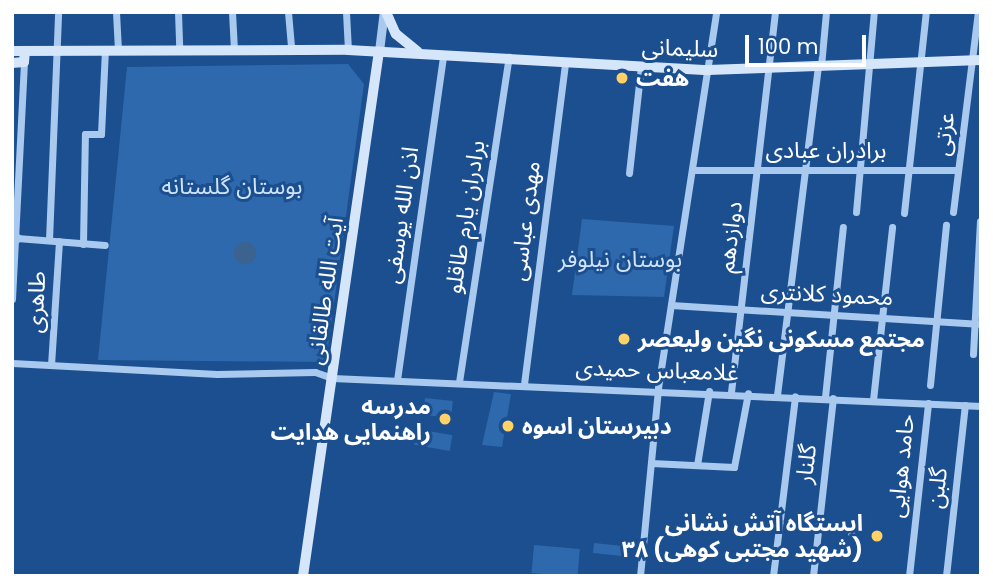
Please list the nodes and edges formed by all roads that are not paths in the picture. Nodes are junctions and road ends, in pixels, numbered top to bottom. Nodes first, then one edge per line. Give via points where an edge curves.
1 (58, 12) edge
2 (116, 12) edge
3 (178, 12) edge
4 (232, 12) edge
5 (288, 12) edge
6 (346, 12) edge
7 (385, 12) edge
8 (716, 12) edge
9 (775, 12) edge
10 (826, 12) edge
11 (874, 12) edge
12 (926, 12) edge
13 (978, 12) edge
14 (234, 49) junction
15 (58, 50) junction
16 (105, 50) junction
17 (118, 50) junction
18 (179, 50) junction
19 (291, 50) junction
20 (348, 50) junction
21 (12, 51) edge
22 (379, 51) junction
23 (422, 54) junction
24 (443, 55) junction
25 (24, 56) junction
26 (509, 57) junction
27 (977, 60) edge
28 (565, 62) junction
29 (920, 62) junction
30 (12, 63) edge
31 (868, 64) junction
32 (641, 66) junction
33 (820, 66) junction
34 (769, 68) junction
35 (708, 70) junction
36 (908, 169) junction
37 (693, 170) junction
38 (757, 170) junction
39 (805, 170) junction
40 (860, 170) junction
41 (958, 170) junction
42 (629, 173) dead end
43 (856, 212) dead end
44 (953, 212) dead end
45 (904, 213) dead end
46 (980, 221) edge
47 (946, 225) dead end
48 (843, 227) dead end
49 (892, 227) dead end
50 (980, 233) edge
51 (14, 238) edge
52 (49, 240) junction
53 (59, 241) junction
54 (83, 244) junction
55 (105, 244) dead end
56 (979, 280) edge
57 (12, 299) edge
58 (671, 305) junction
59 (741, 309) junction
60 (787, 311) junction
61 (835, 314) junction
62 (881, 316) junction
63 (938, 320) junction
64 (977, 324) edge
65 (973, 354) dead end
66 (12, 363) edge
67 (51, 365) junction
68 (332, 378) junction
69 (397, 380) junction
70 (459, 382) junction
71 (524, 384) junction
72 (930, 385) dead end
73 (658, 388) junction
74 (709, 391) junction
75 (731, 392) junction
76 (748, 393) junction
77 (776, 395) junction
78 (794, 396) junction
79 (829, 398) junction
80 (873, 400) junction
81 (928, 403) junction
82 (965, 405) junction
83 (981, 406) edge
84 (651, 463) junction
85 (697, 465) junction
86 (303, 576) edge
87 (639, 576) edge
88 (773, 576) edge
89 (813, 576) edge
90 (909, 576) edge
91 (946, 576) edge

1 - 15 street
2 - 17 street
3 - 18 street
4 - 14 street
5 - 19 street
6 - 20 street
7 - 22 street, آیت الله طالقانی
7 - 23 main road via 396,34
8 - 35 street
9 - 34 street, دوازدهم
10 - 33 street
11 - 31 street
12 - 29 street
13 - 27 street, عزتی
14 - 18 main road, سلیمانی
14 - 19 main road, سلیمانی
15 - 16 main road, سلیمانی
15 - 25 main road, سلیمانی
15 - 52 street
16 - 17 main road, سلیمانی
16 - 54 street via 100,134 85,134
17 - 18 main road, سلیمانی
19 - 20 main road, سلیمانی
20 - 22 main road, سلیمانی
21 - 25 main road
22 - 23 main road, سلیمانی
22 - 68 main road, آیت الله طالقانی
23 - 24 main road, سلیمانی
24 - 26 main road, سلیمانی
24 - 69 street, اذن الله یوسفی
25 - 30 main road
25 - 51 street
26 - 28 main road, سلیمانی
26 - 70 street, برادران یارم طاقلو
27 - 29 main road, سلیمانی
27 - 41 street, عزتی
28 - 32 main road, سلیمانی
28 - 71 street, مهدی عباسی
29 - 31 main road, سلیمانی
29 - 36 street
31 - 33 main road, سلیمانی
31 - 40 street
32 - 35 main road, سلیمانی
32 - 42 street
33 - 34 main road, سلیمانی
33 - 39 street
34 - 35 main road, سلیمانی
34 - 38 street, دوازدهم
35 - 37 street
36 - 40 street, برادران عبادی
36 - 41 street, برادران عبادی
36 - 45 street
37 - 38 street, برادران عبادی
37 - 58 street
38 - 39 street, برادران عبادی
38 - 59 street, دوازدهم
39 - 40 street, برادران عبادی
39 - 60 street
40 - 43 street
41 - 44 street, عزتی
46 - 50 street
47 - 63 street
48 - 61 street, گلنار
49 - 62 street
50 - 56 street
51 - 52 street
51 - 57 street
52 - 53 street
53 - 54 street
53 - 67 street, طاهری
54 - 55 street
56 - 64 street
58 - 59 street, محمود کلانتری
58 - 73 street
59 - 60 street, محمود کلانتری
59 - 75 street, دوازدهم
60 - 61 street, محمود کلانتری
60 - 77 street
61 - 62 street, محمود کلانتری
61 - 79 street, گلنار
62 - 63 street, محمود کلانتری
62 - 80 street
63 - 64 street, محمود کلانتری
63 - 72 street
64 - 65 street
66 - 67 street, غلامعباس حمیدی
67 - 68 street, غلامعباس حمیدی via 217,374 315,372
68 - 69 street, غلامعباس حمیدی
68 - 86 main road, آیت الله طالقانی
69 - 70 street, غلامعباس حمیدی
70 - 71 street, غلامعباس حمیدی
71 - 73 street, غلامعباس حمیدی
73 - 74 street, غلامعباس حمیدی
73 - 84 street
74 - 75 street, غلامعباس حمیدی
74 - 85 street
75 - 76 street, غلامعباس حمیدی
76 - 77 street, غلامعباس حمیدی
76 - 85 street via 734,467
77 - 78 street, غلامعباس حمیدی
78 - 79 street, غلامعباس حمیدی
78 - 88 street
79 - 80 street, غلامعباس حمیدی
79 - 89 street, گلنار
80 - 81 street, غلامعباس حمیدی
81 - 82 street, غلامعباس حمیدی
81 - 90 street, حامد هوایی
82 - 83 street, غلامعباس حمیدی
82 - 91 street, گلبن
84 - 85 street
84 - 87 street

